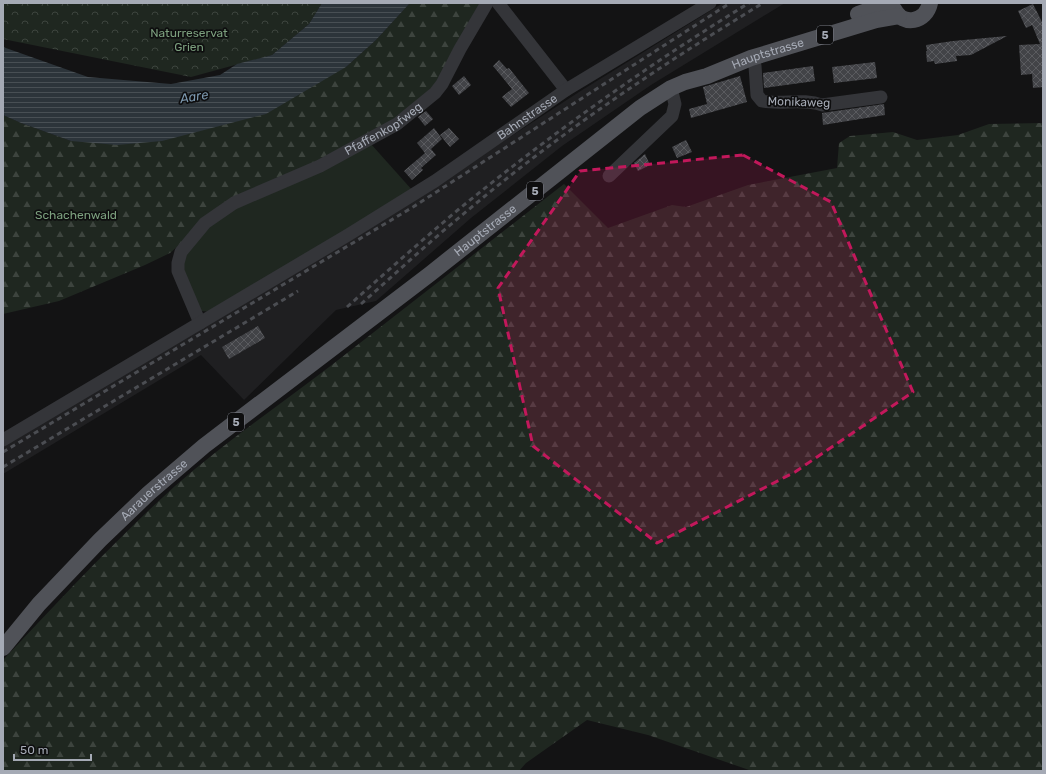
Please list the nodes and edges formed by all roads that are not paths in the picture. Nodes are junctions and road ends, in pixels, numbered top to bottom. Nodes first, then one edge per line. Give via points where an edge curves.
1 (487, 3) edge
2 (498, 3) edge
3 (710, 3) edge
4 (889, 3) edge
5 (931, 3) edge
6 (896, 10) edge
7 (751, 58) junction
8 (678, 85) junction
9 (566, 90) junction
10 (882, 97) dead end
11 (610, 176) dead end
12 (200, 323) junction
13 (326, 354) joint
14 (3, 440) edge
15 (3, 648) edge

1 - 12 street, Pfaffenkopfweg via 442,84 397,124 320,166 234,203 205,223 181,252 178,263 178,271
2 - 9 street
3 - 9 street, Bahnstrasse
4 - 8 main road, Hauptstrasse / 5 via 722,59 704,67
5 - 6 main road, Hauptstrasse via 920,18 909,20
6 - 7 main road, Hauptstrasse / 5 via 883,18
7 - 8 main road, Hauptstrasse / 5
7 - 10 street, Monikaweg via 755,66 757,95 762,101 822,105
8 - 11 street via 672,116
8 - 13 main road, Hauptstrasse / 5 via 626,118
9 - 12 street, Bahnstrasse via 435,181
12 - 14 street, Bahnstrasse
13 - 15 main road, Aarauerstrasse / 5 via 204,446 149,493 39,604

